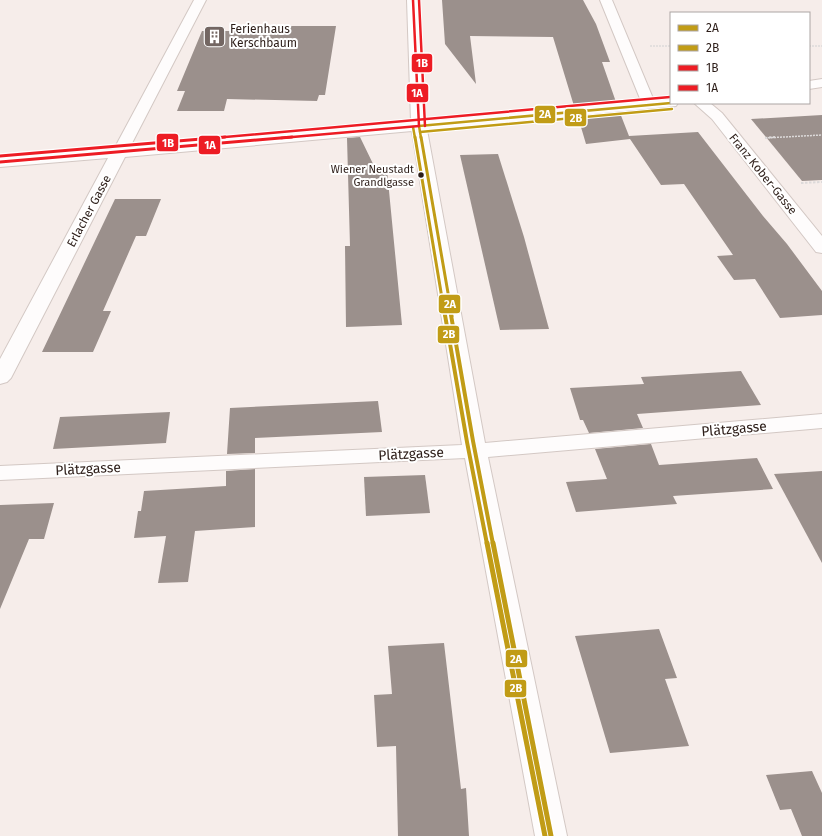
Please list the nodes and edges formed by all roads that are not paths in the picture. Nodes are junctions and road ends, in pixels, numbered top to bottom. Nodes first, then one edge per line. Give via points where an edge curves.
1 (200, 0) edge
2 (414, 0) edge
3 (606, 0) edge
4 (822, 84) edge
5 (810, 85) edge
6 (670, 103) edge
7 (650, 104) junction
8 (703, 104) edge
9 (419, 126) junction
10 (120, 153) junction
11 (0, 162) edge
12 (822, 248) edge
13 (0, 378) edge
14 (822, 422) edge
15 (475, 451) junction
16 (0, 473) edge
17 (551, 836) edge

1 - 10 street, Erlacher Gasse
2 - 9 street
3 - 7 street
4 - 5 street
6 - 7 street
7 - 9 street
8 - 12 street, Franz Kober-Gasse via 717,116
9 - 10 street
9 - 15 street
10 - 11 street
10 - 13 street, Erlacher Gasse
14 - 15 street, Plätzgasse
15 - 16 street, Plätzgasse
15 - 17 street

